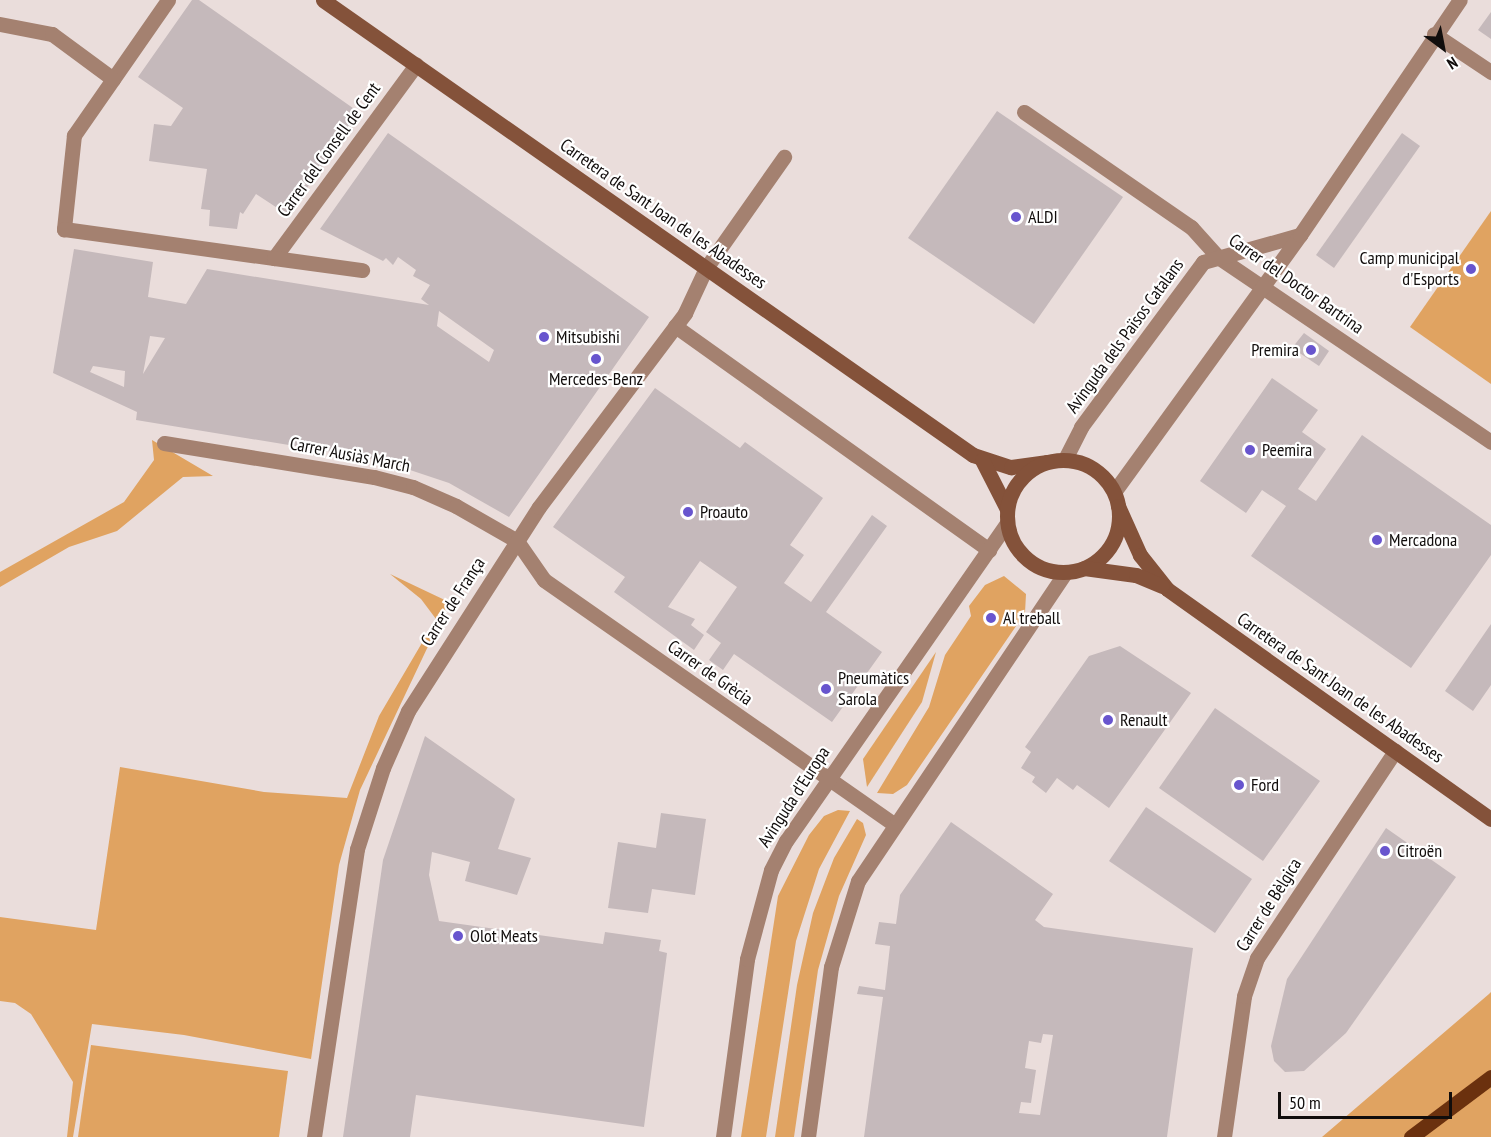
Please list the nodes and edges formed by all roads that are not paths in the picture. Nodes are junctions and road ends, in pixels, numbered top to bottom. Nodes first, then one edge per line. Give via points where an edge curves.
1 (168, 0) edge
2 (323, 0) edge
3 (1460, 0) edge
4 (0, 24) edge
5 (1434, 34) junction
6 (416, 65) junction
7 (1491, 72) edge
8 (113, 79) junction
9 (1024, 112) dead end
10 (784, 157) dead end
11 (1300, 235) junction
12 (1218, 257) junction
13 (274, 258) junction
14 (706, 268) junction
15 (362, 270) dead end
16 (1264, 284) junction
17 (675, 326) junction
18 (1491, 442) edge
19 (164, 443) dead end
20 (1065, 459) junction
21 (981, 460) junction
22 (1046, 462) junction
23 (1116, 499) junction
24 (1007, 516) junction
25 (517, 541) junction
26 (989, 550) junction
27 (1084, 568) junction
28 (1066, 572) junction
29 (1167, 589) junction
30 (1395, 751) junction
31 (828, 779) junction
32 (1491, 819) edge
33 (894, 824) junction
34 (1491, 1077) edge
35 (314, 1137) edge
36 (723, 1137) edge
37 (808, 1137) edge
38 (1224, 1137) edge
39 (1411, 1137) edge

1 - 8 street
2 - 6 main road, Carretera de Sant Joan de les Abadesses
3 - 5 street
4 - 8 street via 52,34
5 - 7 street
5 - 11 street
6 - 13 street, Carrer del Consell de Cent
6 - 14 main road, Carretera de Sant Joan de les Abadesses
8 - 13 street via 74,135 64,229
9 - 12 street, Carrer del Doctor Bartrina via 1191,227
10 - 14 street, Carrer de França
11 - 12 street, Avinguda dels Països Catalans
11 - 16 street
12 - 16 street, Carrer del Doctor Bartrina
12 - 20 street, Avinguda dels Països Catalans via 1203,262 1081,427
13 - 15 street
14 - 17 street, Carrer de França
14 - 21 main road, Carretera de Sant Joan de les Abadesses
16 - 18 street, Carrer del Doctor Bartrina
16 - 23 street
17 - 25 street, Carrer de França
17 - 26 street
19 - 25 street, Carrer Ausiàs March via 315,466 413,487
20 - 22 main road
20 - 23 main road via 1099,473
21 - 22 main road, Carretera de Sant Joan de les Abadesses via 1011,467
21 - 24 main road, Carretera de Sant Joan de les Abadesses
22 - 24 main road via 1016,485
23 - 27 main road via 1119,521 1108,549
23 - 29 main road, Carretera de Sant Joan de les Abadesses via 1140,555
24 - 26 street, Avinguda d'Europa
24 - 28 main road via 1027,559
25 - 31 street, Carrer de Grècia via 544,580
25 - 35 street, Carrer de França via 408,711 383,768 357,849
26 - 31 street, Avinguda d'Europa
27 - 28 main road
27 - 29 main road, Carretera de Sant Joan de les Abadesses via 1136,575
28 - 33 street
29 - 30 main road, Carretera de Sant Joan de les Abadesses
30 - 32 main road, Carretera de Sant Joan de les Abadesses
30 - 38 street, Carrer de Bèlgica via 1257,958 1244,996
31 - 33 street, Carrer de Grècia
31 - 36 street, Avinguda d'Europa via 786,841 761,894
33 - 37 street via 858,881 831,967
34 - 39 main road

